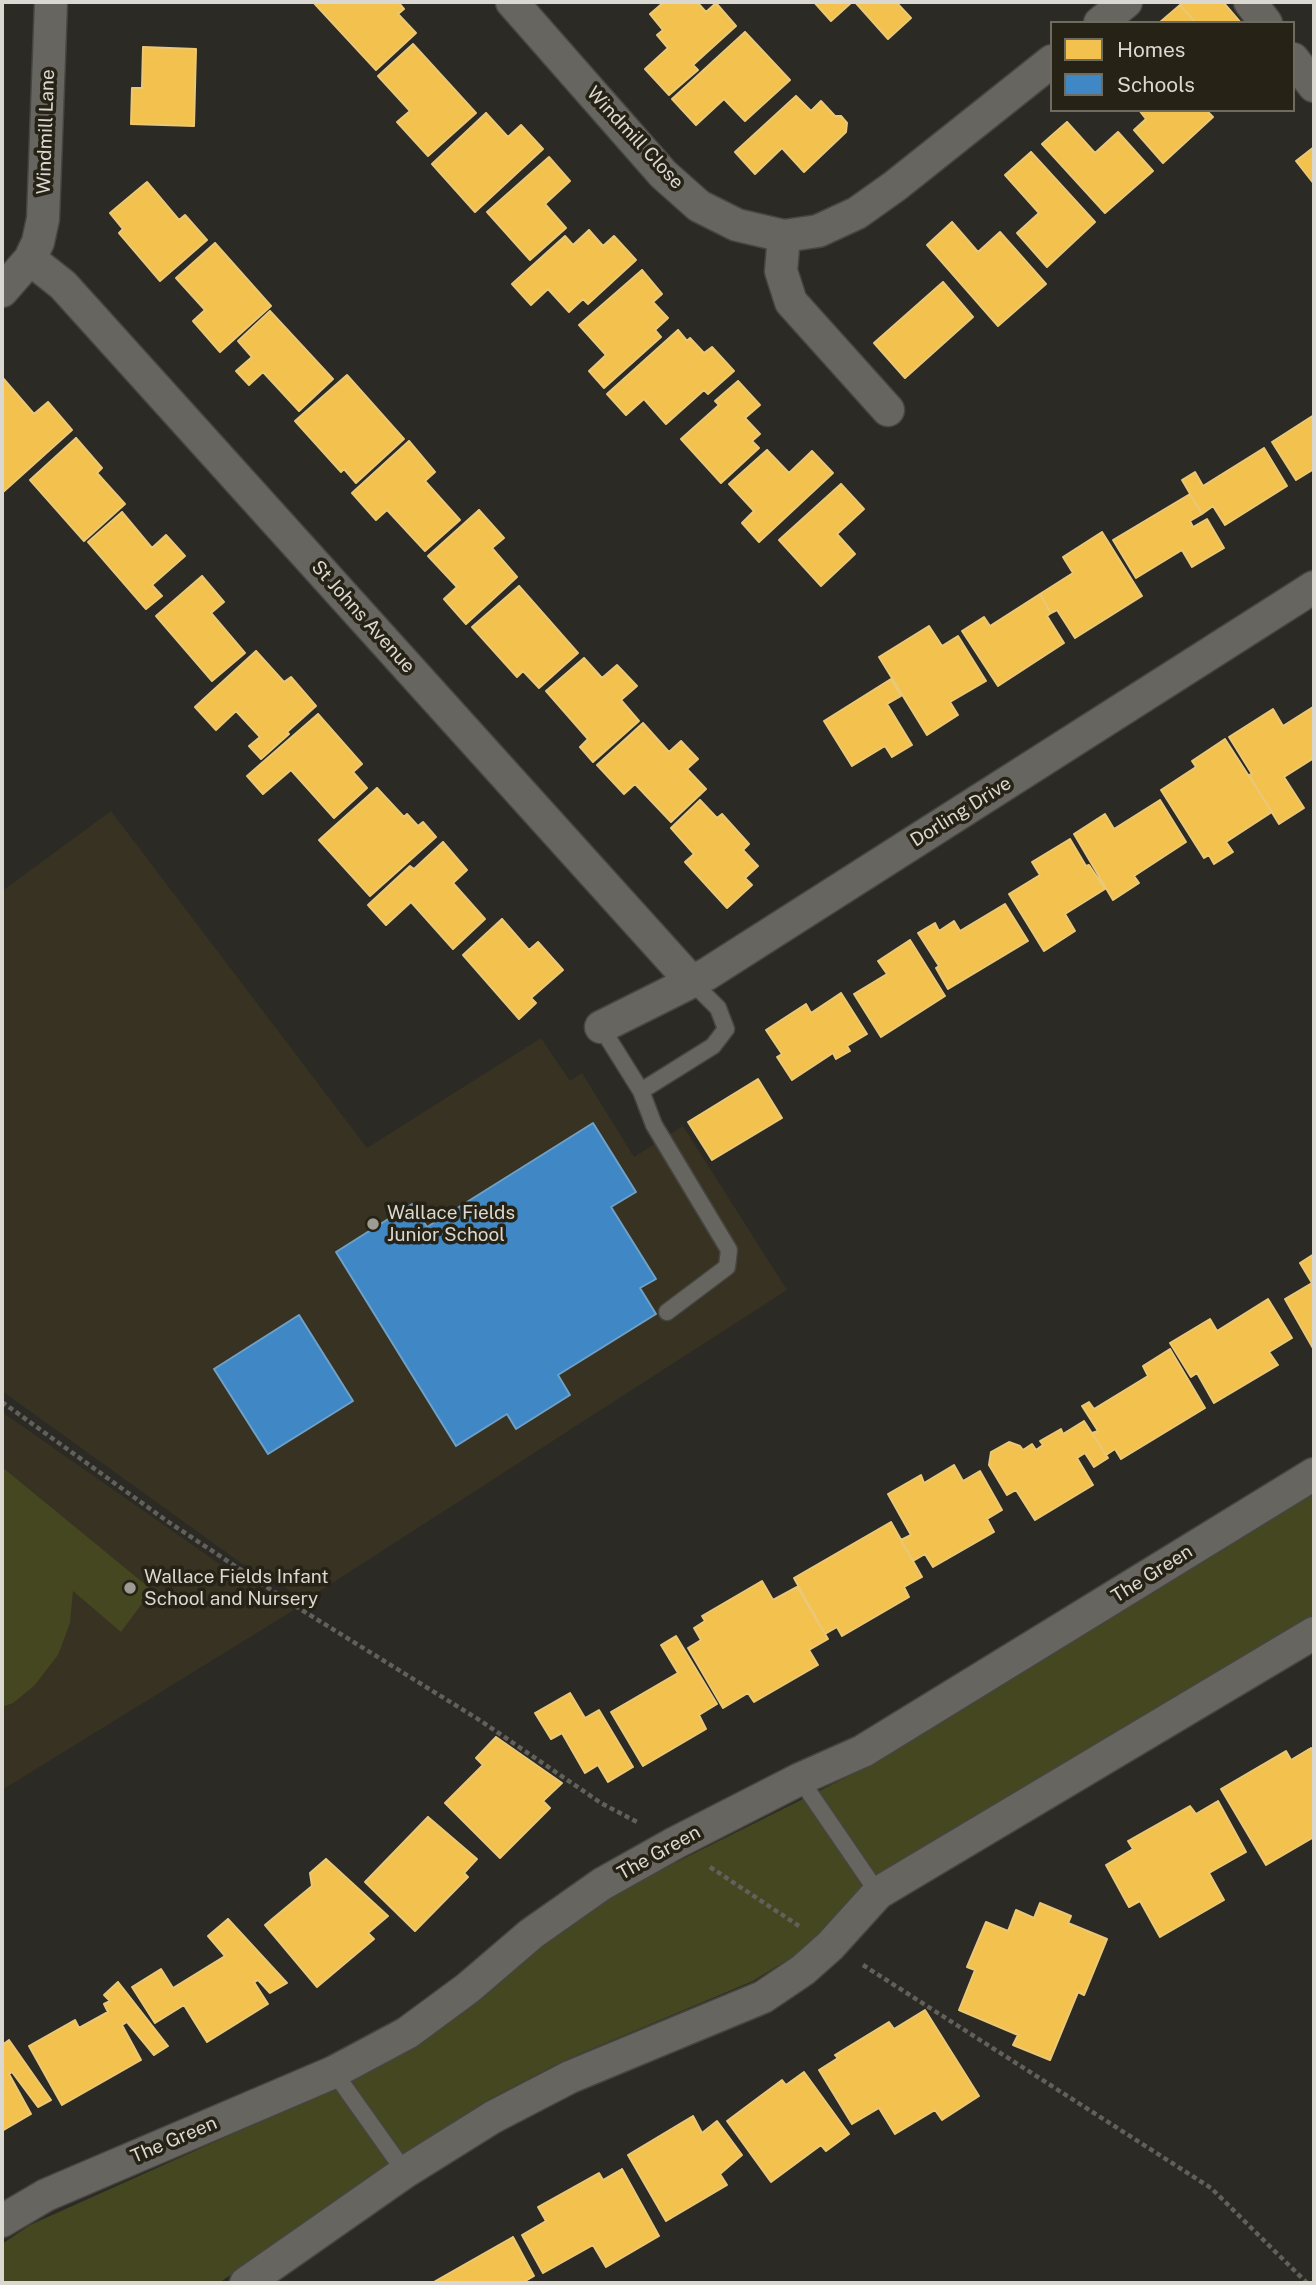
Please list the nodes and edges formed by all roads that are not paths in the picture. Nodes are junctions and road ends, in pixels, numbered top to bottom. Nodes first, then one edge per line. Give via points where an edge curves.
1 (51, 2) edge
2 (512, 2) edge
3 (1250, 2) edge
4 (1125, 3) edge
5 (1102, 21) edge
6 (1264, 21) edge
7 (1295, 62) edge
8 (1050, 63) edge
9 (1314, 86) edge
10 (784, 236) junction
11 (30, 259) junction
12 (2, 291) edge
13 (888, 410) dead end
14 (1314, 587) edge
15 (691, 981) junction
16 (601, 1027) joint
17 (641, 1091) junction
18 (667, 1312) dead end
19 (1314, 1474) edge
20 (1314, 1633) edge
21 (800, 1779) junction
22 (878, 1893) junction
23 (334, 2072) junction
24 (405, 2172) junction
25 (2, 2221) edge
26 (246, 2283) edge

1 - 11 street, Windmill Lane via 43,219
2 - 10 street, Windmill Close via 663,173 699,206 737,225
3 - 6 street
4 - 5 street
7 - 9 street
8 - 10 street, Windmill Close via 857,213 818,231
10 - 13 street via 781,271 791,302
11 - 12 street
11 - 15 street, St Johns Avenue via 63,285
14 - 15 street, Dorling Drive
15 - 16 street, Dorling Drive
15 - 17 lane via 718,1008 726,1029 713,1046
16 - 17 lane
17 - 18 lane via 653,1125 729,1250 727,1266
19 - 21 street, The Green via 863,1751
20 - 22 street
21 - 22 lane
21 - 23 street, The Green via 602,1884 407,2032
22 - 24 street via 830,1946 763,1997 570,2077 492,2117
23 - 24 lane
23 - 25 street, The Green via 46,2195
24 - 26 street

